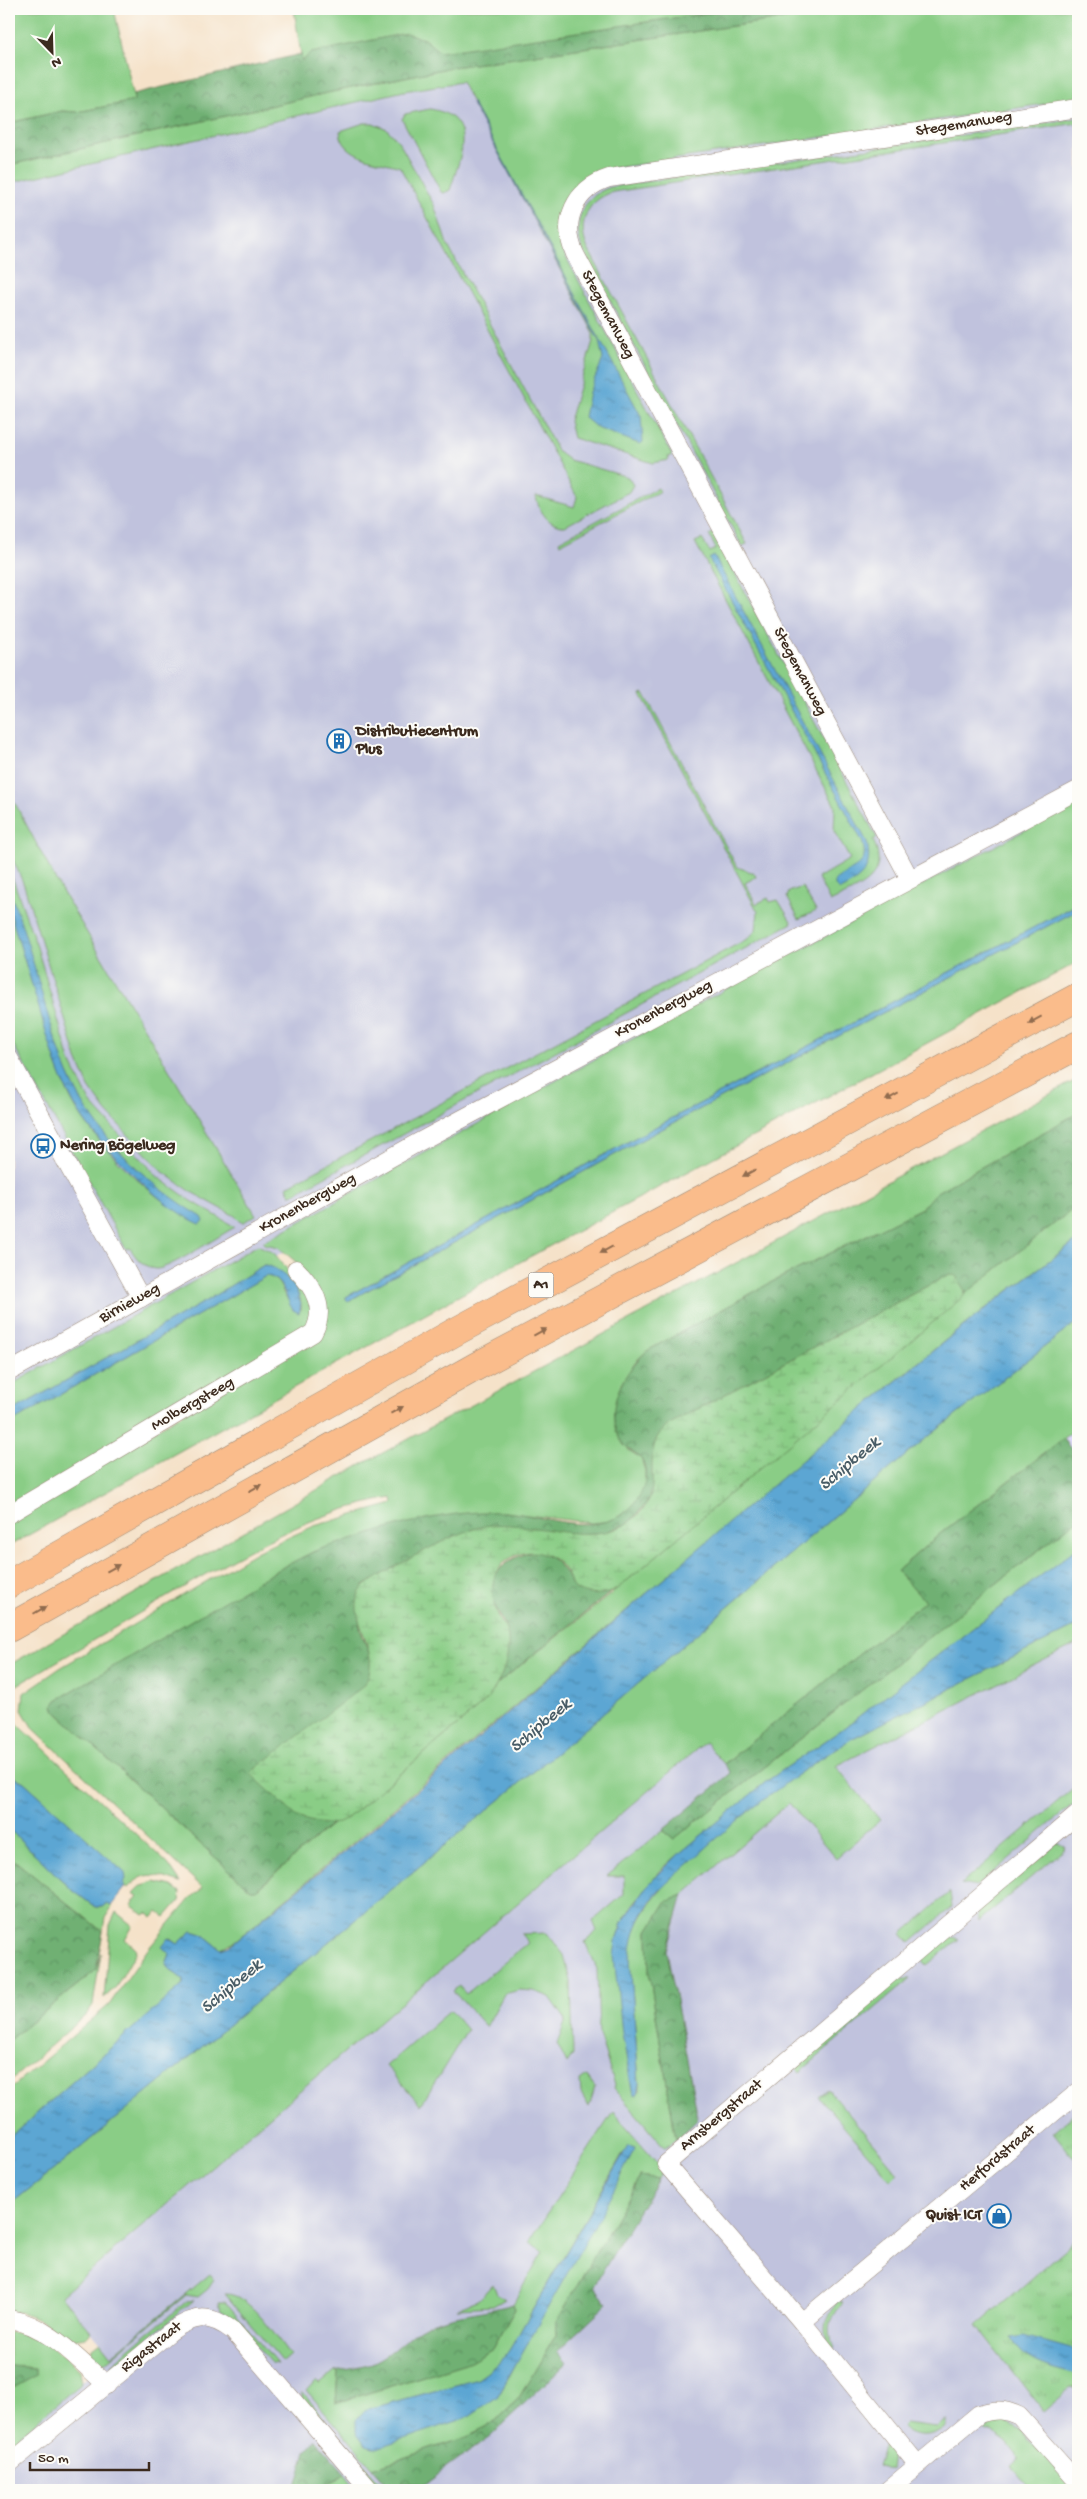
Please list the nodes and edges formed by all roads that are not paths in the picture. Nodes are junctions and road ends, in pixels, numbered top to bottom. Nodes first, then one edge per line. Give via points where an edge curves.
1 (1078, 108) edge
2 (1078, 790) edge
3 (910, 879) junction
4 (1078, 997) edge
5 (1078, 1045) edge
6 (9, 1058) edge
7 (252, 1235) joint
8 (296, 1269) dead end
9 (141, 1298) junction
10 (9, 1372) edge
11 (9, 1514) edge
12 (9, 1584) edge
13 (9, 1628) edge
14 (1078, 1814) edge
15 (1078, 2092) edge
16 (9, 2318) edge
17 (802, 2322) junction
18 (107, 2385) junction
19 (9, 2464) edge
20 (918, 2465) junction
21 (1078, 2482) edge
22 (370, 2490) edge
23 (888, 2490) edge

1 - 3 street, Stegemanweg via 609,178 581,194 570,213 568,234 575,254
2 - 3 street, Kronenbergweg
3 - 7 street, Kronenbergweg via 555,1068
4 -> 12 highway, A1 via 453,1332
13 -> 5 highway via 477,1366
6 - 9 street
7 - 9 street, Birnieweg
8 - 11 street, Molbergsteeg via 316,1296 320,1316 313,1333
9 - 10 street, Birnieweg
14 - 17 street, Arnsbergstraat via 666,2164
15 - 17 street, Herfordstraat
16 - 18 street via 28,2322 44,2331
17 - 20 street, Arnsbergstraat
18 - 19 street, Rigastraat
18 - 22 street, Rigastraat via 178,2326 198,2318 219,2321 233,2331
20 - 21 street via 979,2414 1006,2410 1031,2427
20 - 23 street

